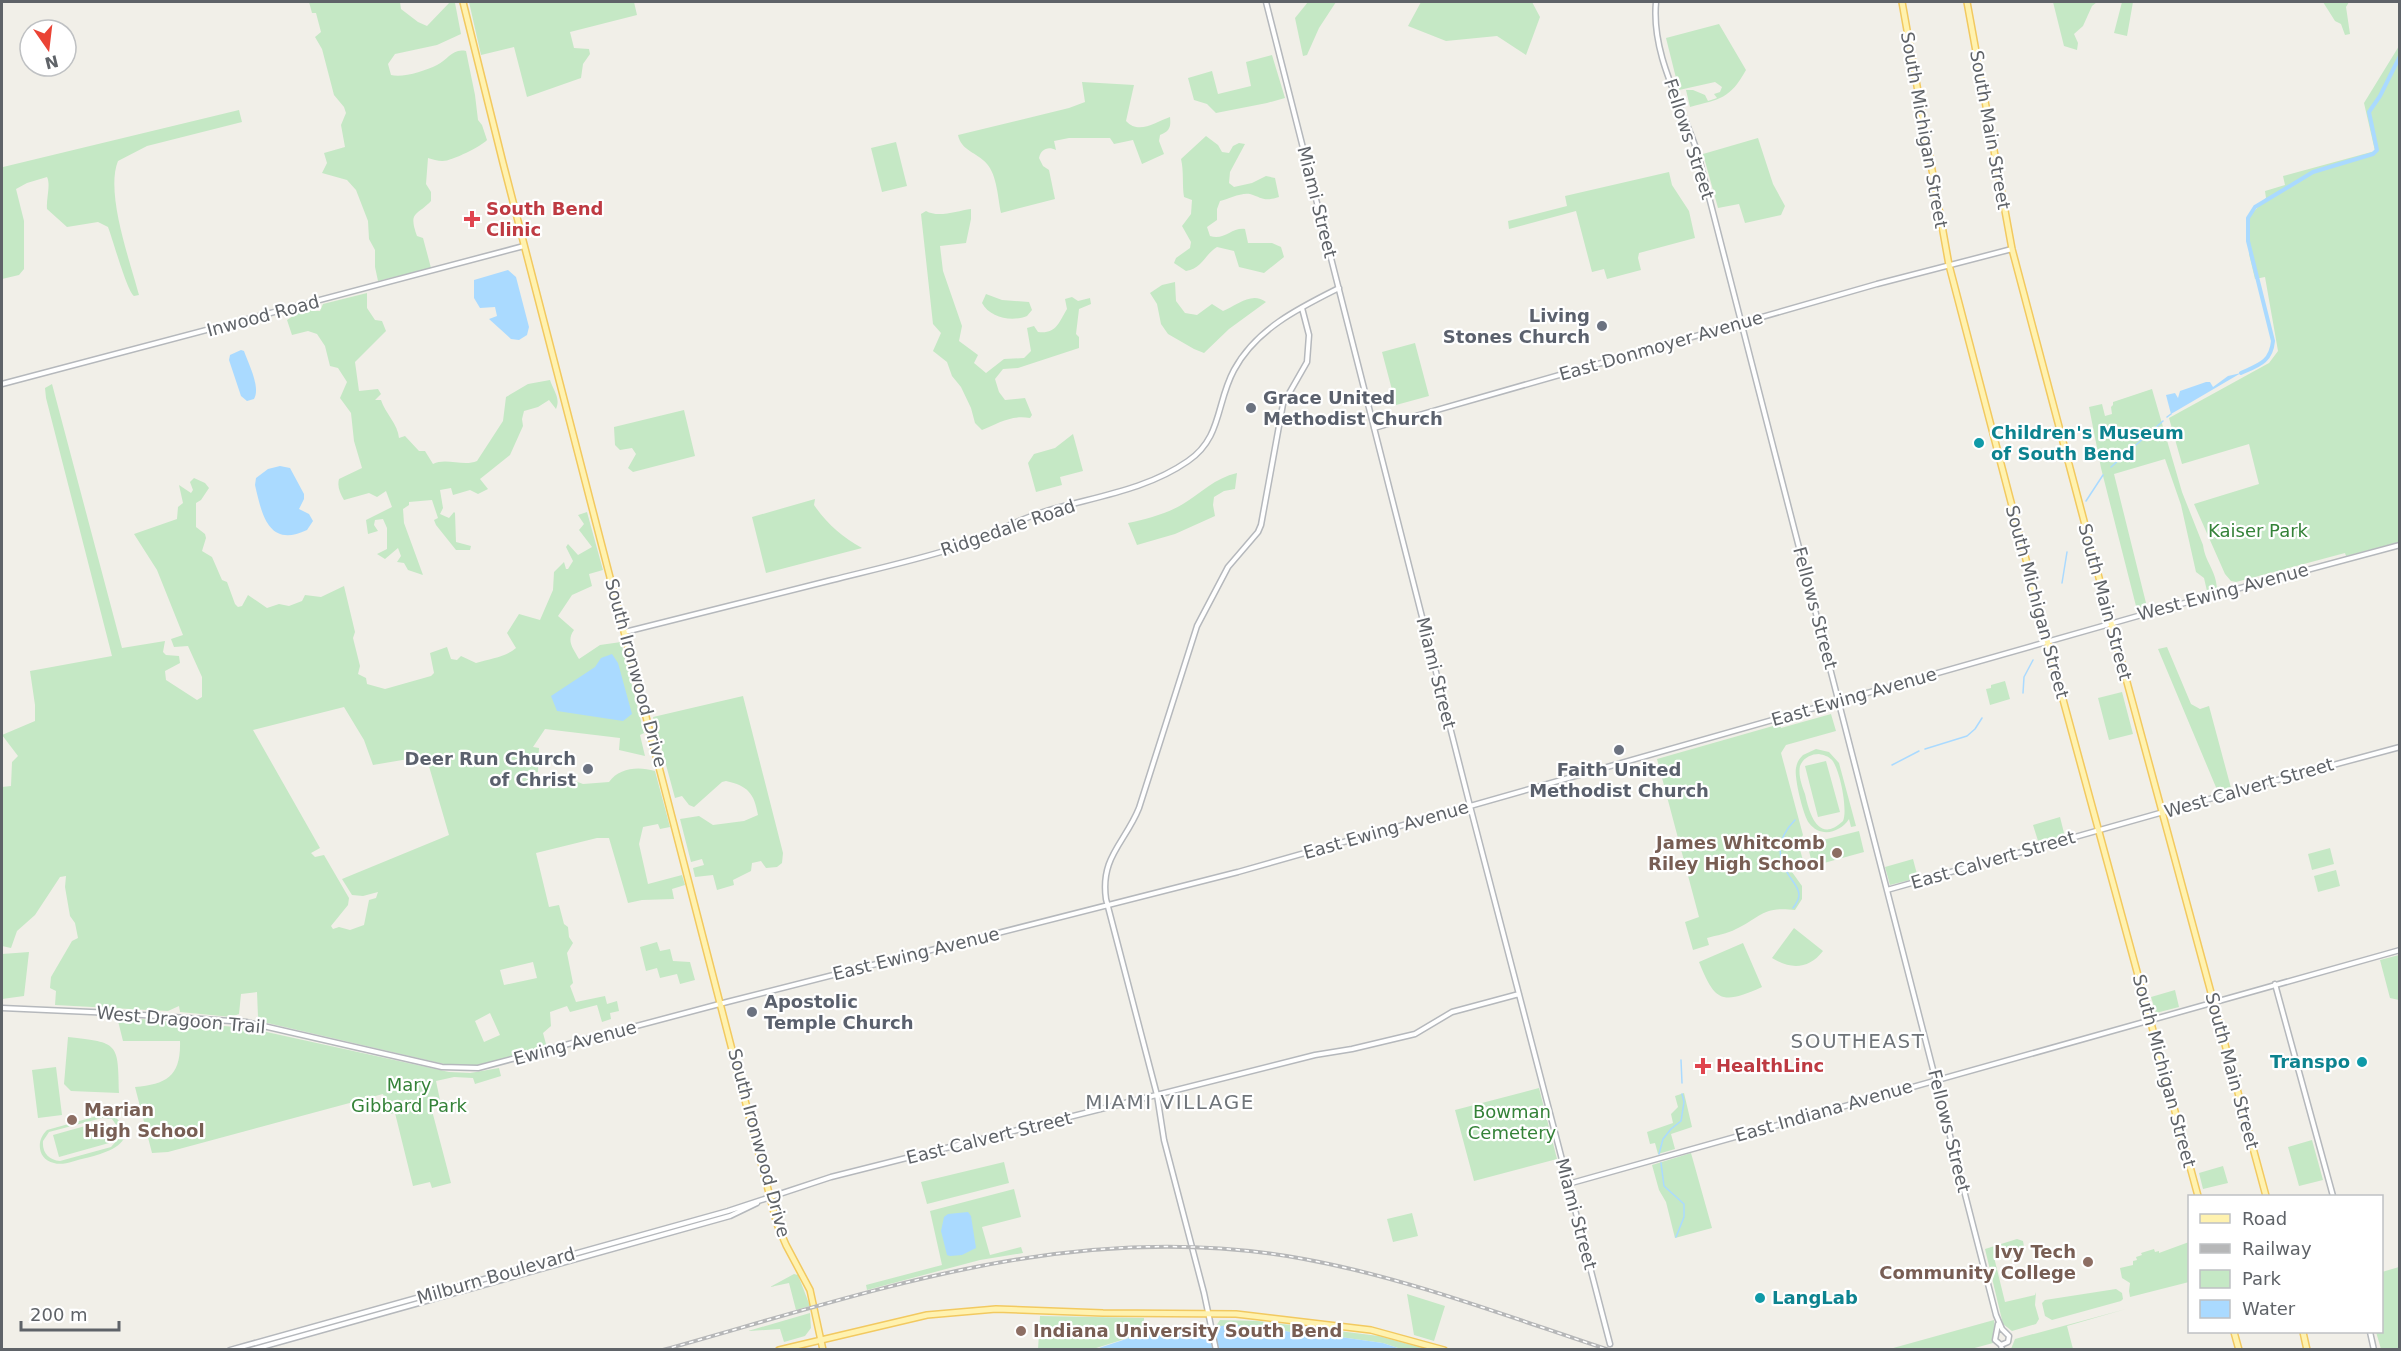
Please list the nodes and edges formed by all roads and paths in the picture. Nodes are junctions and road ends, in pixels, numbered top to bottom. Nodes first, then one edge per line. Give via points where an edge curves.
1 (463, 2) edge
2 (1266, 2) edge
3 (1656, 2) edge
4 (1902, 2) edge
5 (1967, 2) edge
6 (524, 246) junction
7 (2012, 249) junction
8 (1949, 265) junction
9 (1339, 288) junction
10 (1302, 308) junction
11 (1741, 323) junction
12 (2, 384) edge
13 (1374, 428) junction
14 (2400, 544) edge
15 (2111, 623) junction
16 (625, 632) junction
17 (2047, 642) junction
18 (1839, 701) junction
19 (2400, 747) edge
20 (1470, 806) junction
21 (2162, 813) junction
22 (2098, 831) junction
23 (1887, 890) junction
24 (1108, 906) junction
25 (2400, 950) edge
26 (2275, 984) junction
27 (1519, 994) junction
28 (2213, 1001) junction
29 (722, 1004) junction
30 (2, 1008) edge
31 (2150, 1019) junction
32 (428, 1064) joint
33 (1936, 1080) junction
34 (1157, 1095) junction
35 (1568, 1184) junction
36 (2197, 1195) edge
37 (2265, 1195) edge
38 (2332, 1195) edge
39 (770, 1196) junction
40 (761, 1200) junction
41 (1209, 1314) junction
42 (1998, 1322) junction
43 (2004, 1331) junction
44 (1997, 1333) junction
45 (2234, 1333) edge
46 (2302, 1333) edge
47 (2370, 1333) edge
48 (822, 1339) junction
49 (1610, 1344) dead end
50 (2003, 1346) edge
51 (230, 1350) edge
52 (251, 1350) edge
53 (779, 1350) edge
54 (823, 1350) edge
55 (1216, 1350) edge
56 (1444, 1350) edge
57 (2008, 1350) edge
58 (2239, 1350) edge
59 (2307, 1350) edge
60 (2374, 1350) edge

1 - 6 main road, South Ironwood Drive
2 - 9 street, Miami Street
3 - 11 street, Fellows Street via 1656,28 1671,84 1698,154
4 - 8 main road, South Michigan Street
5 - 7 main road, South Main Street
6 - 12 street, Inwood Road
6 - 16 main road, South Ironwood Drive
7 - 8 street, East Donmoyer Avenue
7 - 15 main road, South Main Street
8 - 11 street, East Donmoyer Avenue
8 - 17 main road, South Michigan Street
9 - 10 street, Ridgedale Road
9 - 13 street, Miami Street
10 - 16 street, Ridgedale Road via 1265,331 1244,353 1229,381 1205,446 1157,479 1042,513 943,552
10 - 24 street via 1309,335 1307,362 1283,404 1261,525 1228,567 1197,626 1139,808 1104,876
11 - 13 street, East Donmoyer Avenue
11 - 18 street, Fellows Street
13 - 20 street, Miami Street
14 - 15 street, West Ewing Avenue
15 - 17 street, West Ewing Avenue
15 - 21 main road, South Main Street
16 - 29 main road, South Ironwood Drive
17 - 18 street, East Ewing Avenue
17 - 22 main road, South Michigan Street
18 - 20 street, East Ewing Avenue
18 - 23 street, Fellows Street
19 - 21 street, West Calvert Street
20 - 24 street, East Ewing Avenue
20 - 27 street, Miami Street
21 - 22 street, West Calvert Street
21 - 28 main road, South Main Street
22 - 23 street, East Calvert Street
22 - 31 main road, South Michigan Street
23 - 33 street, Fellows Street
24 - 29 street, East Ewing Avenue
24 - 34 street
25 - 26 street, East Indiana Avenue
26 - 28 street, East Indiana Avenue
26 - 38 street
27 - 34 street, East Calvert Street via 1452,1012 1414,1034
27 - 35 street, Miami Street
28 - 31 street, East Indiana Avenue
28 - 37 main road, South Main Street
29 - 32 street, Ewing Avenue via 478,1068
29 - 39 main road, South Ironwood Drive
30 - 32 street, West Dragoon Trail via 246,1022
31 - 33 street, East Indiana Avenue
31 - 36 main road, South Michigan Street
33 - 35 street, East Indiana Avenue
33 - 42 street, Fellows Street
34 - 39 street, East Calvert Street
34 - 41 street via 1164,1140
35 - 49 street, Miami Street
39 - 40 street, Milburn Boulevard
39 - 48 main road, South Ironwood Drive via 782,1237 810,1290
40 - 51 street, Milburn Boulevard
40 - 52 street, Milburn Boulevard via 730,1216
41 - 48 main road via 974,1310 927,1315
41 - 55 street
41 - 56 main road via 1371,1330
42 - 43 street, Fellows Street
42 - 44 street, Fellows Street
43 - 44 street
43 - 50 street via 2009,1336
44 - 50 street via 1995,1340
45 - 58 main road
46 - 59 main road
47 - 60 street
48 - 53 main road
48 - 54 main road, South Ironwood Drive
50 - 57 street

